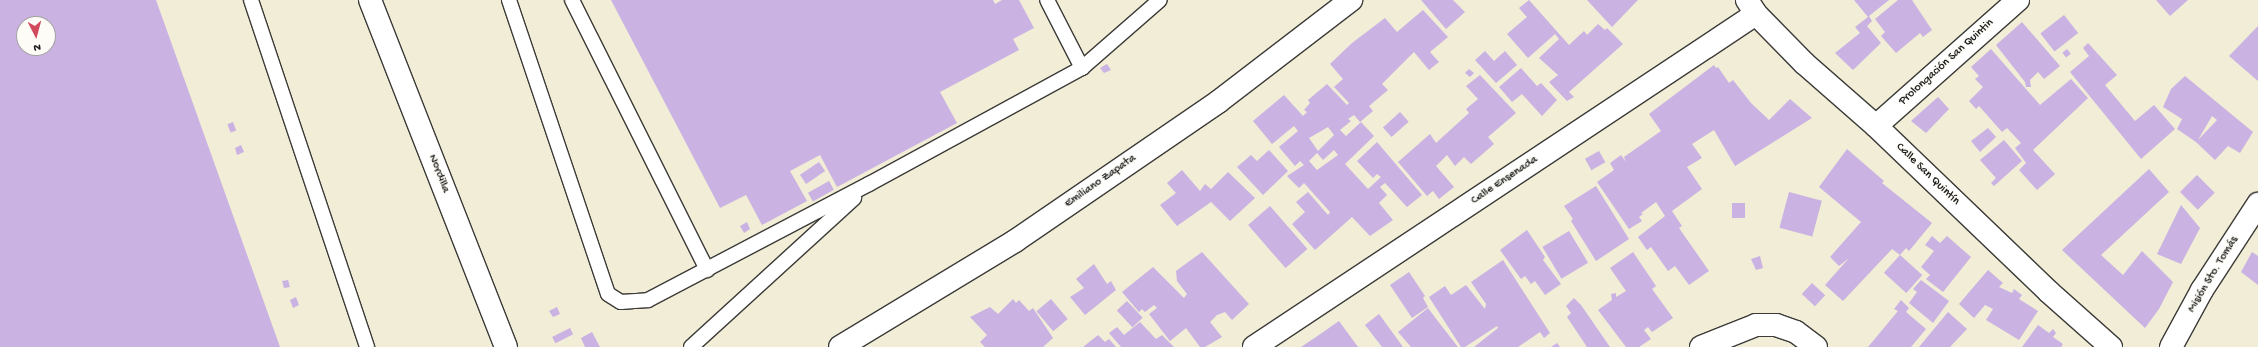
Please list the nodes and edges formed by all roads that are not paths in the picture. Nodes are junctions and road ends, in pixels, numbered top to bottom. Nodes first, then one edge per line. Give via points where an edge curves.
1 (251, 0) edge
2 (370, 0) edge
3 (509, 0) edge
4 (572, 0) edge
5 (1047, 0) edge
6 (1160, 0) edge
7 (1351, 0) edge
8 (2018, 0) edge
9 (1751, 7) edge
10 (1082, 68) junction
11 (1876, 126) junction
12 (869, 184) junction
13 (2258, 204) edge
14 (707, 270) junction
15 (367, 347) edge
16 (506, 347) edge
17 (691, 347) edge
18 (840, 347) edge
19 (1254, 347) edge
20 (1701, 347) edge
21 (1816, 347) edge
22 (2111, 347) edge
23 (2171, 347) edge

1 - 15 lane
2 - 16 street, Nordilla
3 - 14 lane via 608,294 621,302 648,300
4 - 14 lane
5 - 10 lane
6 - 10 lane
7 - 18 street, Emiliano Zapata via 1218,102 1015,241
8 - 11 street, Prolongación San Quintin
9 - 11 street, Calle San Quintín via 1804,63
9 - 19 street, Calle Ensenada
10 - 12 lane
11 - 22 street, Calle San Quintín via 2049,292
12 - 14 lane
12 - 17 lane
13 - 23 street, Misión Sto. Tomás via 2202,290
20 - 21 street via 1756,325 1776,325 1796,332

